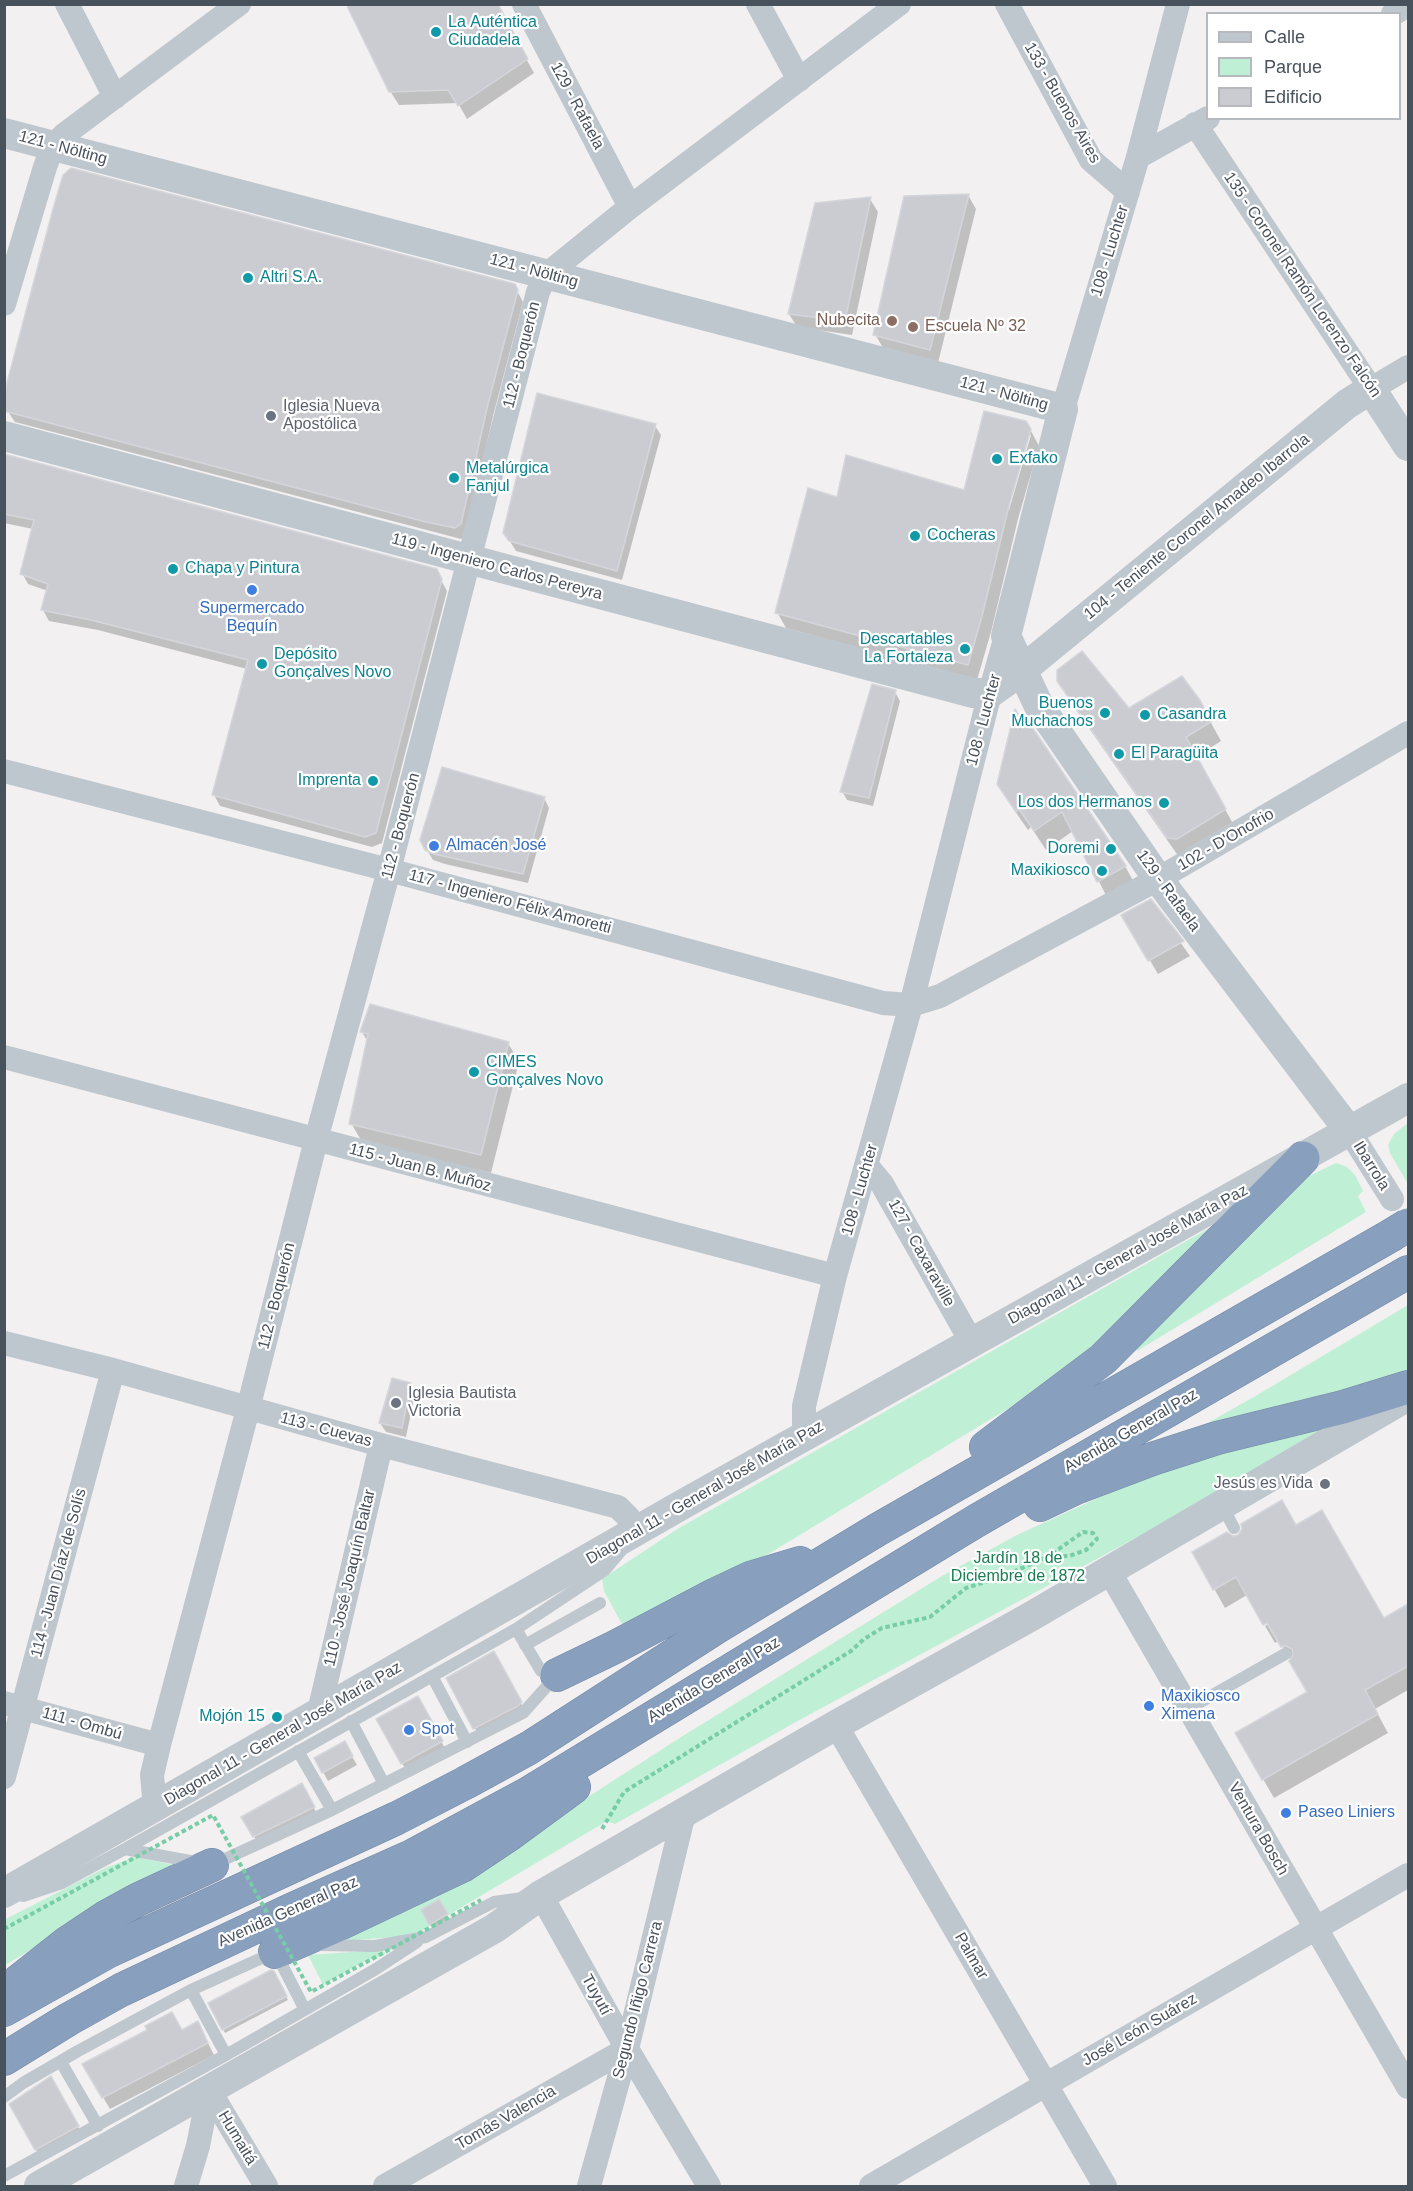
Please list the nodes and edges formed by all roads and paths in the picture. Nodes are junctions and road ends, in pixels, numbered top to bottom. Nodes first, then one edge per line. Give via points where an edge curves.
1 (67, 4) edge
2 (239, 4) edge
3 (524, 4) edge
4 (758, 4) edge
5 (899, 4) edge
6 (1008, 4) edge
7 (1178, 4) edge
8 (799, 80) junction
9 (115, 97) junction
10 (1201, 121) edge
11 (4, 133) edge
12 (53, 146) junction
13 (1138, 158) junction
14 (1128, 192) junction
15 (630, 207) junction
16 (546, 275) junction
17 (4, 304) edge
18 (1408, 367) edge
19 (1371, 389) junction
20 (1063, 409) junction
21 (4, 436) edge
22 (1408, 446) edge
23 (469, 560) junction
24 (1006, 636) junction
25 (1022, 671) junction
26 (990, 693) junction
27 (1408, 733) edge
28 (4, 771) edge
29 (389, 870) junction
30 (1158, 879) junction
31 (911, 1005) junction
32 (4, 1057) edge
33 (1408, 1098) edge
34 (1350, 1132) junction
35 (315, 1140) junction
36 (1304, 1158) junction
37 (867, 1166) junction
38 (1397, 1220) edge
39 (1408, 1272) edge
40 (836, 1276) junction
41 (972, 1342) junction
42 (4, 1343) edge
43 (113, 1370) junction
44 (1408, 1387) edge
45 (1408, 1396) edge
46 (248, 1409) junction
47 (804, 1437) junction
48 (381, 1445) junction
49 (877, 1530) junction
50 (638, 1532) junction
51 (848, 1549) junction
52 (1049, 1556) junction
53 (1109, 1571) junction
54 (872, 1583) junction
55 (600, 1603) dead end
56 (516, 1629) junction
57 (525, 1645) junction
58 (1285, 1654) dead end
59 (557, 1675) junction
60 (432, 1676) junction
61 (705, 1686) junction
62 (14, 1705) edge
63 (1188, 1709) junction
64 (319, 1712) junction
65 (351, 1721) junction
66 (836, 1725) junction
67 (467, 1742) junction
68 (159, 1745) junction
69 (298, 1751) junction
70 (4, 1777) edge
71 (384, 1784) junction
72 (155, 1808) junction
73 (332, 1810) junction
74 (684, 1813) junction
75 (602, 1829) dead end
76 (125, 1849) junction
77 (212, 1865) junction
78 (1408, 1875) edge
79 (4, 1893) edge
80 (541, 1895) junction
81 (481, 1900) dead end
82 (4, 1902) edge
83 (4, 1929) edge
84 (1315, 1929) junction
85 (426, 1937) junction
86 (275, 1952) junction
87 (191, 1990) junction
88 (4, 1992) edge
89 (4, 2010) edge
90 (305, 2010) junction
91 (627, 2049) junction
92 (226, 2055) junction
93 (4, 2059) edge
94 (61, 2062) junction
95 (1046, 2084) junction
96 (1408, 2087) edge
97 (209, 2090) junction
98 (4, 2097) edge
99 (98, 2126) junction
100 (4, 2176) edge
101 (39, 2187) edge
102 (186, 2187) edge
103 (266, 2187) edge
104 (385, 2187) edge
105 (589, 2187) edge
106 (709, 2187) edge
107 (871, 2187) edge
108 (1106, 2187) edge

1 - 9 street
2 - 9 street
3 - 15 street, 129 - Rafaela
4 - 8 street
5 - 8 street, 112 - Boquerón
6 - 14 street, 133 - Buenos Aires via 1091,160
7 - 13 street, 108 - Luchter
8 - 15 street, 112 - Boquerón
9 - 12 street
10 - 13 street
10 - 19 street, 135 - Coronel Ramón Lorenzo Falcón
11 - 12 street, 121 - Nölting
12 - 16 street, 121 - Nölting
12 - 17 street
13 - 14 street, 108 - Luchter
14 - 20 street, 108 - Luchter
15 - 16 street, 112 - Boquerón
16 - 20 street, 121 - Nölting
16 - 23 street, 112 - Boquerón via 538,292
18 - 19 street, 104 - Teniente Coronel Amadeo Ibarrola
19 - 22 street, 135 - Coronel Ramón Lorenzo Falcón
19 - 25 street, 104 - Teniente Coronel Amadeo Ibarrola
20 - 24 street, 108 - Luchter
21 - 23 street, 119 - Ingeniero Carlos Pereyra
23 - 26 street, 119 - Ingeniero Carlos Pereyra via 974,693
23 - 29 street, 112 - Boquerón
24 - 25 street, 129 - Rafaela
24 - 26 street, 108 - Luchter
25 - 26 street, 104 - Teniente Coronel Amadeo Ibarrola
25 - 30 street, 129 - Rafaela via 1039,706
26 - 31 street, 108 - Luchter
27 - 30 street, 102 - D'Onofrio
28 - 29 street, 117 - Ingeniero Félix Amoretti
29 - 31 street, 117 - Ingeniero Félix Amoretti via 883,1003
29 - 35 street, 112 - Boquerón
30 - 31 street, 102 - D'Onofrio via 940,996
30 - 34 street, 129 - Rafaela
31 - 37 street, 108 - Luchter
32 - 35 street, 115 - Juan B. Muñoz
33 - 34 street, Diagonal 11 - General José María Paz
34 - 36 street, Diagonal 11 - General José María Paz
34 - 38 street, Ibarrola
35 - 40 street, 115 - Juan B. Muñoz
35 - 46 street, 112 - Boquerón
36 - 41 street, Diagonal 11 - General José María Paz
36 - 49 highway via 1103,1359
37 - 40 street, 108 - Luchter
37 - 41 street, 127 - Caxaraville via 882,1184
38 - 49 highway
39 - 54 highway, Avenida General Paz
40 - 47 street, 108 - Luchter via 804,1406
41 - 47 street, Diagonal 11 - General José María Paz
42 - 43 street, 113 - Cuevas
43 - 46 street, 113 - Cuevas
43 - 62 street, 114 - Juan Díaz de Solís
44 - 54 highway via 1152,1459 1078,1487
45 - 53 street via 1228,1516
46 - 48 street, 113 - Cuevas
46 - 68 street, 112 - Boquerón
47 - 50 street, Diagonal 11 - General José María Paz
48 - 50 street, 113 - Cuevas via 618,1507
48 - 64 street, 110 - José Joaquín Baltar
49 - 51 highway
50 - 56 lane via 605,1570
50 - 64 street, Diagonal 11 - General José María Paz
51 - 59 highway via 750,1578
51 - 89 highway via 717,1627 529,1748 465,1783 110,1951
52 - 52 path via 1069,1556 1086,1550 1097,1539 1093,1533 1083,1532
52 - 75 path via 966,1588 930,1617 882,1628 624,1792
53 - 63 street, Ventura Bosch
53 - 66 street
54 - 61 highway, Avenida General Paz
55 - 57 lane
56 - 57 lane
56 - 60 lane
57 - 59 lane via 541,1671
58 - 63 lane
59 - 67 lane via 523,1713
60 - 65 lane
60 - 67 lane
61 - 86 highway via 538,1815 462,1866
61 - 93 highway, Avenida General Paz via 473,1824 122,1990
62 - 68 street, 111 - Ombú
62 - 70 street, 114 - Juan Díaz de Solís
63 - 84 street, Ventura Bosch
64 - 72 street, Diagonal 11 - General José María Paz
65 - 69 lane
65 - 71 lane
66 - 74 street
66 - 95 street, Palmar
67 - 71 lane
68 - 72 street, 112 - Boquerón via 152,1775
69 - 73 lane
69 - 76 lane
71 - 73 lane
72 - 79 street, Diagonal 11 - General José María Paz
73 - 77 lane
74 - 80 street
74 - 91 street, Segundo Iñigo Carrera
76 - 77 lane
76 - 82 lane via 62,1883
77 - 88 highway via 106,1917
78 - 84 street, José León Suárez
80 - 85 lane via 494,1902
80 - 91 street, Tuyutí
80 - 97 street via 495,1928
81 - 83 path, bridge via 311,1992 213,1815
84 - 95 street, José León Suárez
84 - 96 street, Ventura Bosch
85 - 86 lane via 375,1946 316,1944
85 - 90 lane
86 - 87 lane
86 - 90 lane
87 - 92 lane
87 - 94 lane
90 - 92 lane
91 - 104 street, Tomás Valencia
91 - 105 street, Segundo Iñigo Carrera
91 - 106 street, Tuyutí
92 - 99 lane
94 - 98 lane
94 - 99 lane
95 - 107 street, José León Suárez
95 - 108 street, Palmar
97 - 101 street
97 - 102 street
97 - 103 street, Humaitá
99 - 100 lane

